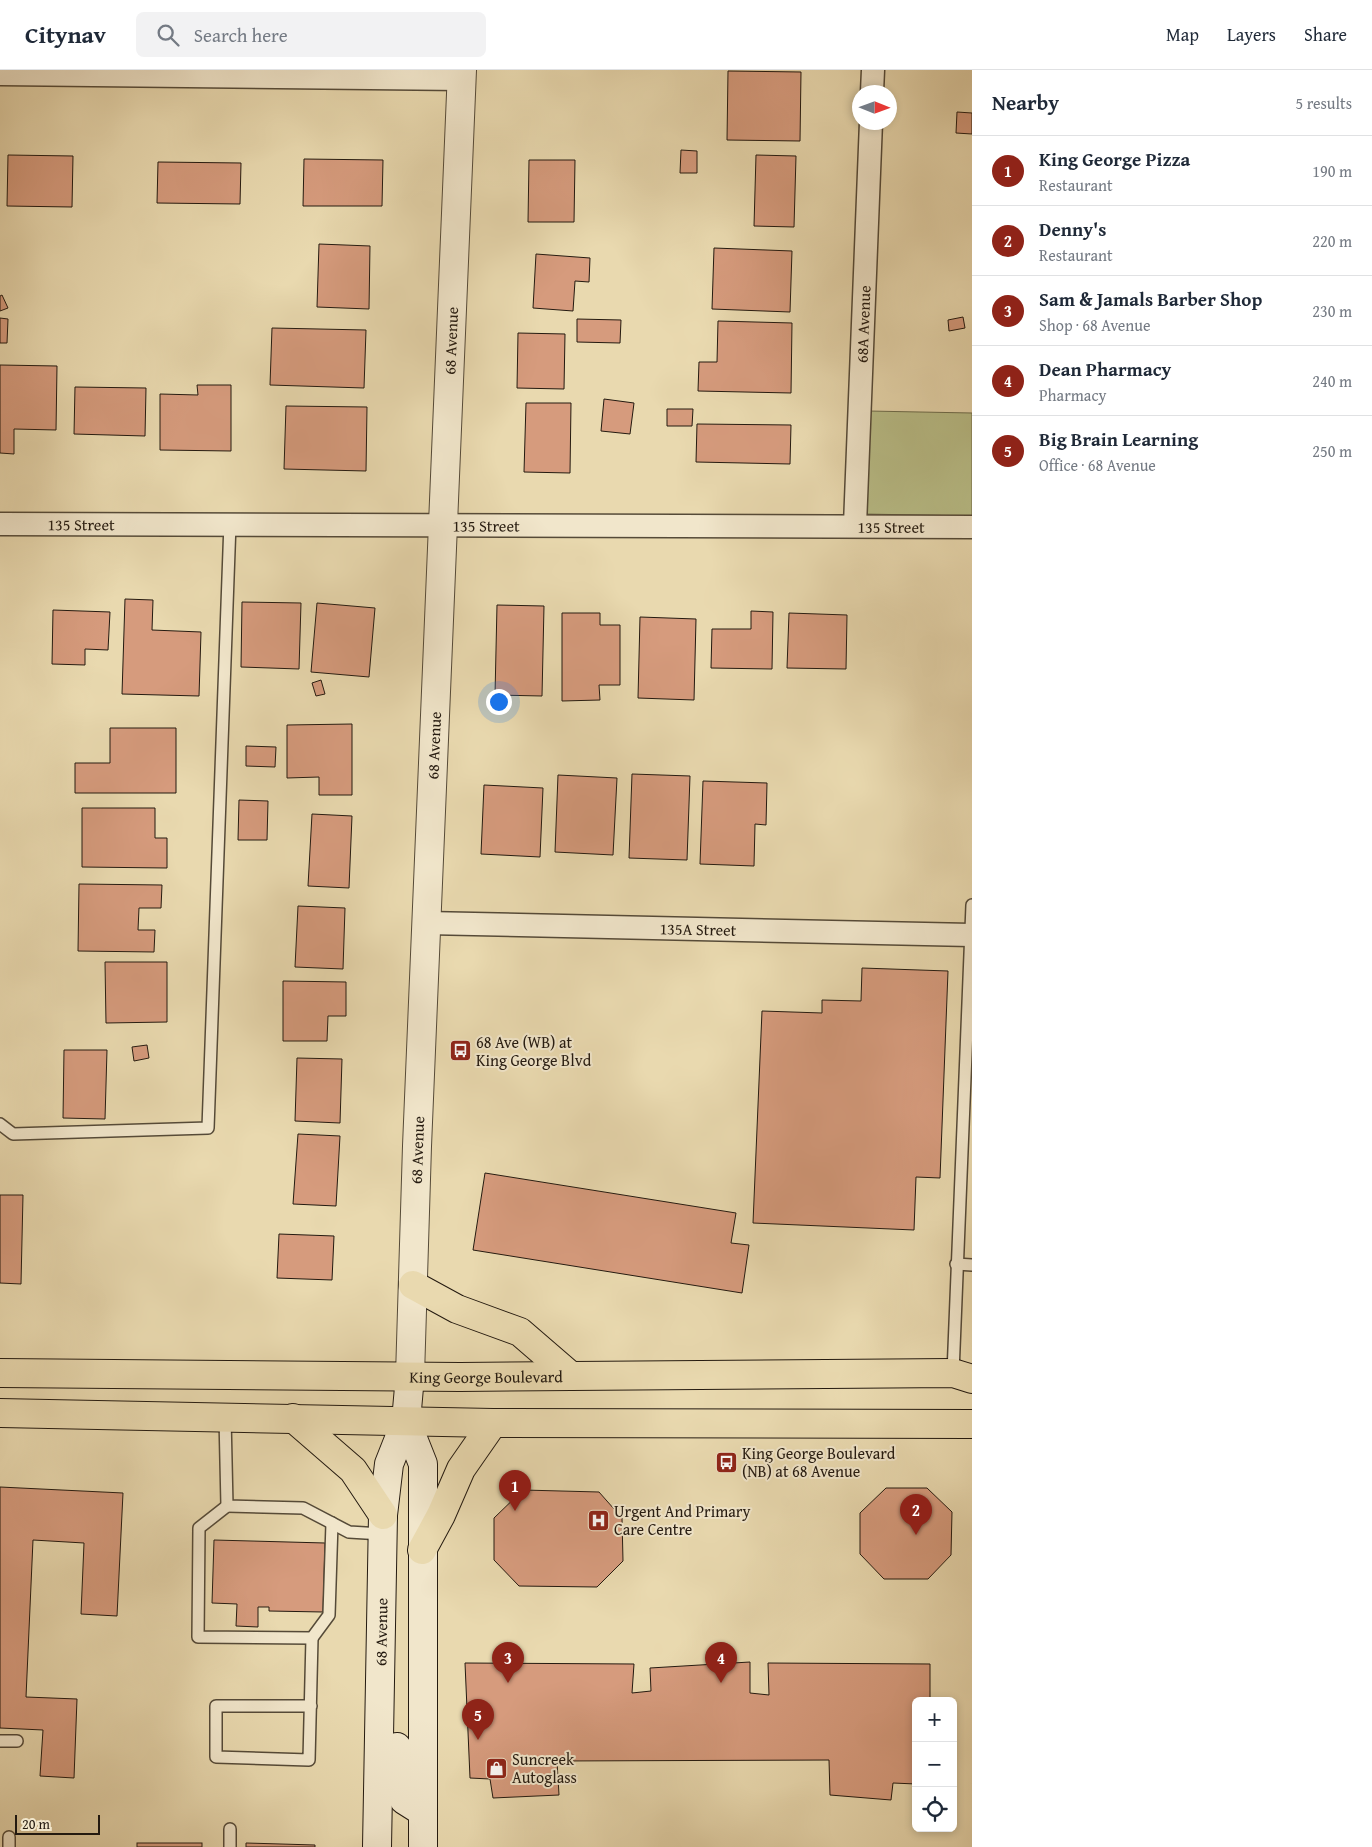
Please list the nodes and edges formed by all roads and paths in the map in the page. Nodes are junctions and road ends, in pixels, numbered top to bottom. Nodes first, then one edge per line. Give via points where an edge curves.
1 (873, 70) edge
2 (0, 74) edge
3 (462, 74) edge
4 (872, 85) edge
5 (871, 130) edge
6 (230, 523) junction
7 (0, 524) edge
8 (855, 525) junction
9 (443, 526) junction
10 (972, 527) edge
11 (972, 905) edge
12 (426, 923) junction
13 (971, 935) edge
14 (968, 1108) edge
15 (0, 1124) edge
16 (956, 1264) junction
17 (972, 1265) edge
18 (413, 1285) junction
19 (0, 1373) edge
20 (410, 1376) junction
21 (571, 1376) junction
22 (962, 1376) edge
23 (0, 1413) edge
24 (225, 1417) junction
25 (293, 1418) junction
26 (406, 1421) junction
27 (493, 1423) junction
28 (972, 1424) edge
29 (227, 1506) junction
30 (332, 1523) junction
31 (382, 1524) junction
32 (422, 1550) junction
33 (312, 1638) junction
34 (380, 1679) junction
35 (311, 1706) junction
36 (0, 1741) edge
37 (17, 1741) dead end
38 (424, 1812) junction
39 (230, 1829) dead end
40 (230, 1847) edge
41 (377, 1847) edge
42 (423, 1847) edge

1 - 4 street
2 - 3 street
3 - 9 street, 68 Avenue
5 - 8 street, 68A Avenue
6 - 7 street, 135 Street
6 - 9 street, 135 Street
6 - 15 lane via 208,1128 13,1134
8 - 9 street, 135 Street
8 - 10 street, 135 Street
9 - 12 street, 68 Avenue
11 - 13 lane
12 - 13 street, 135A Street
12 - 18 street, 68 Avenue
13 - 14 lane
14 - 16 lane
16 - 17 lane
16 - 22 lane
18 - 20 street, 68 Avenue
18 - 21 main road via 457,1309 520,1332
19 - 20 main road, King George Boulevard
20 - 21 main road, King George Boulevard
20 - 26 street, 68 Avenue
21 - 22 main road, King George Boulevard
23 - 24 main road
24 - 25 main road
24 - 29 lane
25 - 26 main road
25 - 31 main road via 353,1470
26 - 27 main road
26 - 31 street, 68 Avenue via 389,1464
26 - 32 street, 68 Avenue via 422,1464
27 - 28 main road
27 - 32 main road via 460,1469
29 - 30 lane via 303,1508
29 - 33 lane via 199,1528 198,1637
30 - 31 lane via 349,1532
30 - 33 lane via 329,1615
31 - 34 street, 68 Avenue
32 - 38 street, 68 Avenue
33 - 35 lane
34 - 38 street via 397,1718 396,1782 404,1800
34 - 41 street, 68 Avenue
35 - 35 lane via 309,1760 216,1757 216,1706
36 - 37 lane
38 - 42 street, 68 Avenue
39 - 40 lane

